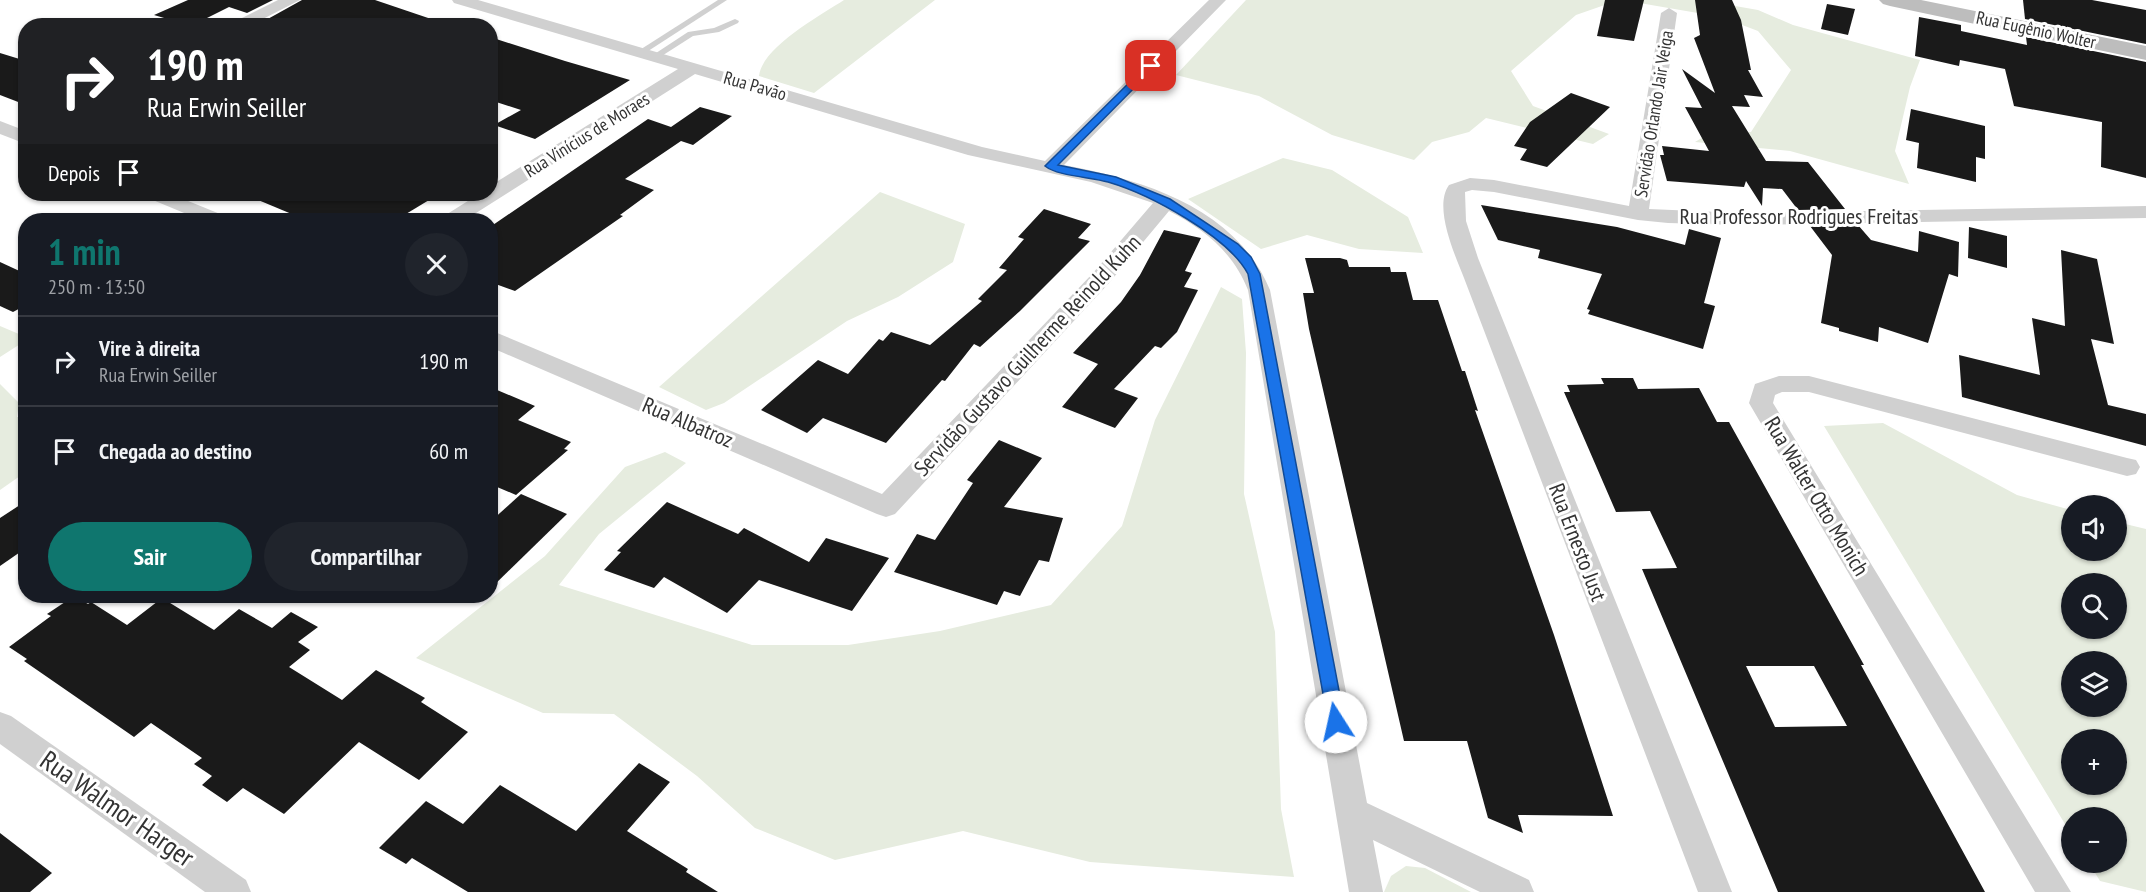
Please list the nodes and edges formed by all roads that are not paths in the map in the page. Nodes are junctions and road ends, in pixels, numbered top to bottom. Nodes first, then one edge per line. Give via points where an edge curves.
1 (292, 0) edge
2 (460, 0) edge
3 (723, 0) edge
4 (1218, 0) edge
5 (1890, 0) edge
6 (1669, 13) dead end
7 (517, 17) junction
8 (252, 18) edge
9 (735, 21) dead end
10 (499, 26) dead end
11 (2146, 53) edge
12 (646, 55) junction
13 (693, 68) junction
14 (18, 121) edge
15 (1, 128) edge
16 (18, 135) edge
17 (1051, 166) junction
18 (1456, 189) joint
19 (498, 190) edge
20 (179, 201) edge
21 (481, 201) edge
22 (1166, 201) junction
23 (2146, 212) edge
24 (204, 213) edge
25 (462, 213) edge
26 (1638, 214) junction
27 (498, 341) edge
28 (2127, 467) dead end
29 (886, 507) joint
30 (0, 726) edge
31 (1353, 813) junction
32 (234, 892) edge
33 (1366, 892) edge
34 (1517, 892) edge
35 (1715, 892) edge
36 (2054, 892) edge

1 - 8 street
2 - 7 street, Rua Pavão
3 - 12 lane
4 - 17 street
5 - 11 street, Rua Eugênio Wolter
6 - 26 street, Servidão Orlando Jair Veiga
7 - 10 street
7 - 12 street, Rua Pavão
9 - 12 lane via 716,30 691,34
12 - 13 street, Rua Pavão
13 - 17 street, Rua Pavão via 998,158
13 - 19 street, Rua Vinícius de Moraes
14 - 15 street
15 - 16 street
17 - 22 street, Rua Pavão via 1112,180
18 - 26 street, Rua Professor Rodrigues Freitas via 1470,184 1494,186
18 - 35 street, Rua Ernesto Just via 1454,211 1475,278
20 - 24 street
21 - 25 street, Rua Vinícius de Moraes
22 - 29 street, Servidão Gustavo Guilherme Reinold Kuhn via 1101,278
22 - 31 street, Rua Pavão via 1234,247 1254,274
23 - 26 street, Rua Professor Rodrigues Freitas via 1742,219
27 - 29 street, Rua Albatroz
28 - 36 street, Rua Walter Otto Monich via 1809,384 1779,384 1764,390 1761,403
30 - 32 street, Rua Walmor Harger
31 - 33 street, Rua Pavão
31 - 34 street

